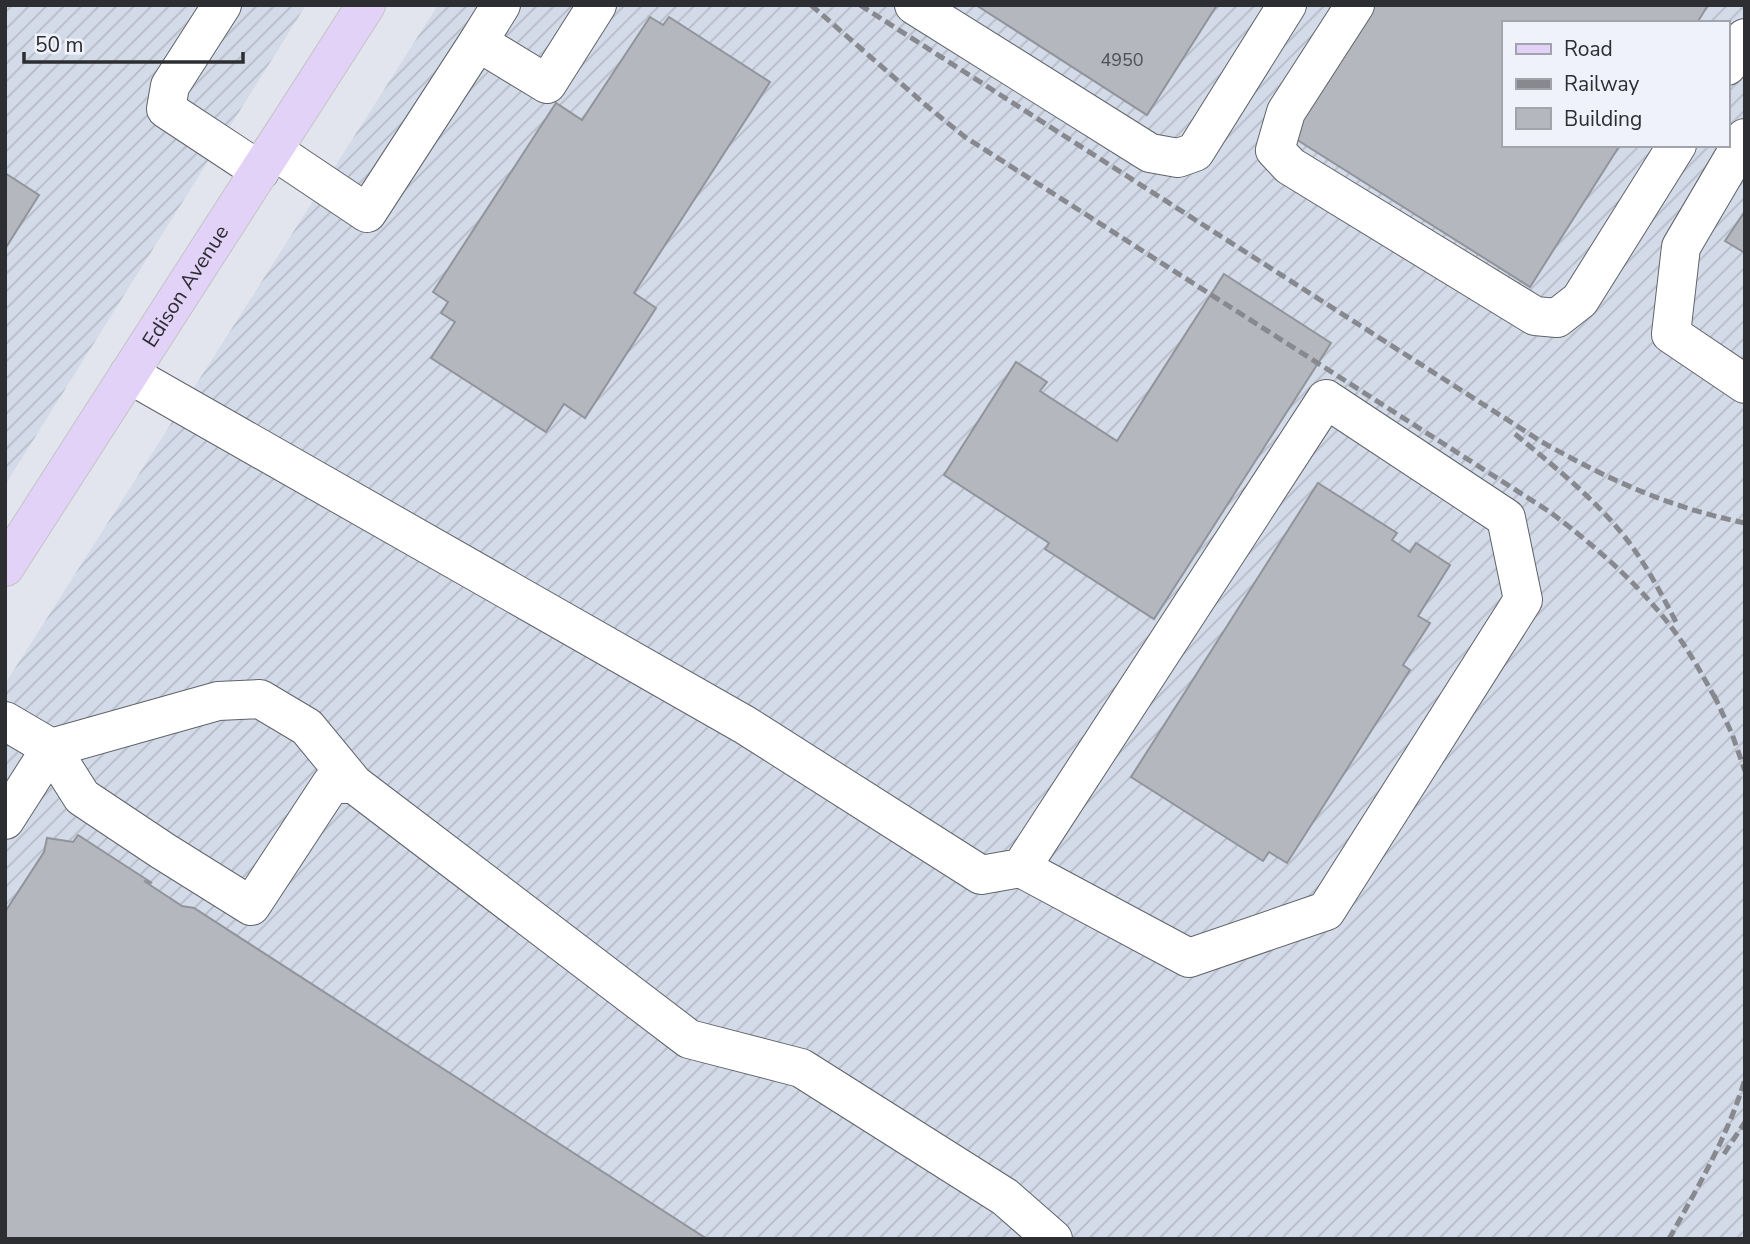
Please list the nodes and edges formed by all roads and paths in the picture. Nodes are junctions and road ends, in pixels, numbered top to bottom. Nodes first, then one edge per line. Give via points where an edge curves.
1 (222, 5) edge
2 (366, 5) edge
3 (501, 5) edge
4 (597, 5) edge
5 (914, 5) edge
6 (1287, 5) edge
7 (1355, 5) edge
8 (1745, 38) edge
9 (478, 41) junction
10 (1729, 63) edge
11 (1745, 138) edge
12 (1676, 147) edge
13 (266, 161) junction
14 (129, 374) junction
15 (1745, 384) edge
16 (5, 567) edge
17 (5, 721) edge
18 (51, 748) junction
19 (354, 784) junction
20 (5, 820) edge
21 (1021, 868) junction
22 (1054, 1239) edge

1 - 13 lane via 170,86 166,109
2 - 13 main road, Edison Avenue
3 - 9 lane
4 - 9 lane via 547,84
5 - 6 lane via 1150,153 1178,158 1195,152
7 - 12 lane via 1286,112 1275,150 1290,166 1535,316 1557,318 1580,300
8 - 10 lane
9 - 13 lane via 367,213
11 - 15 lane via 1681,247 1671,334
13 - 14 main road, Edison Avenue
14 - 16 main road, Edison Avenue
14 - 21 lane via 744,725 981,875
17 - 18 lane
18 - 19 lane via 218,701 260,699 307,727
18 - 19 lane via 82,797 251,906 331,784
18 - 20 lane
19 - 22 lane via 689,1039 801,1068 1005,1197
21 - 21 lane via 1326,399 1506,518 1523,600 1326,911 1189,958

